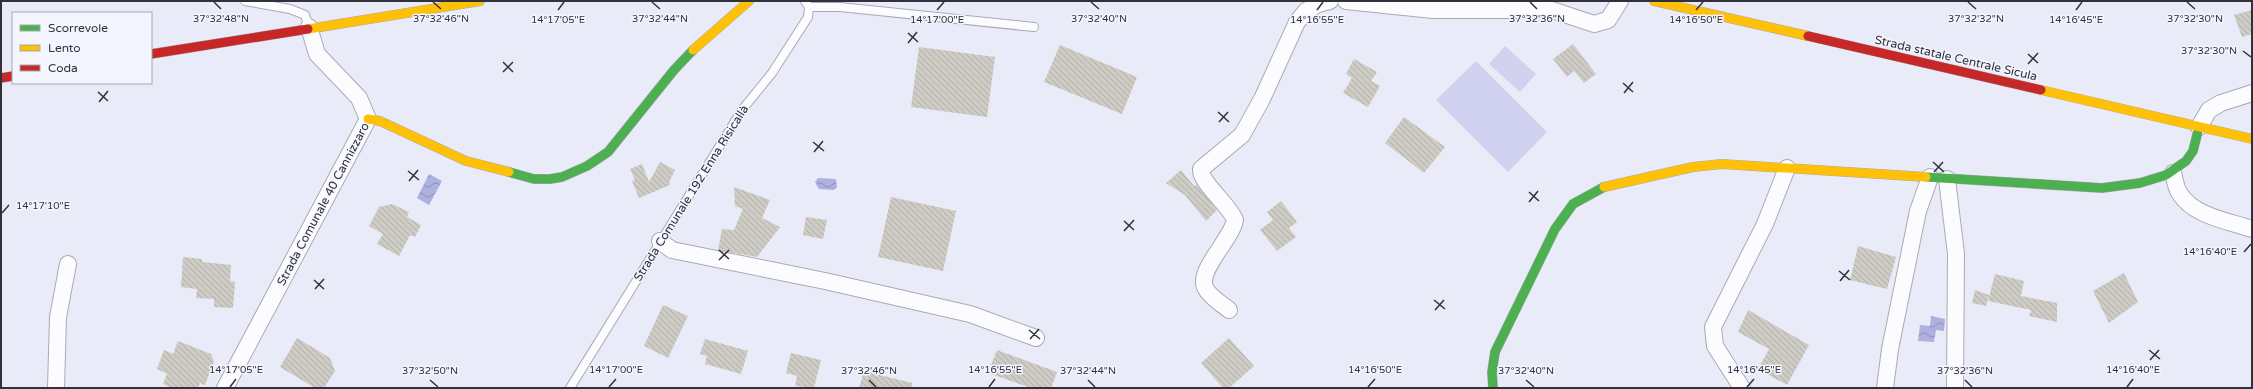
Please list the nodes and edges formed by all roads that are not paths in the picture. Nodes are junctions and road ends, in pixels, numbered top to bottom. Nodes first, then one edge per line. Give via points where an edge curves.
1 (245, 1) edge
2 (480, 1) edge
3 (749, 1) edge
4 (1330, 1) edge
5 (1346, 1) edge
6 (1620, 1) edge
7 (1654, 1) edge
8 (807, 4) edge
9 (309, 27) junction
10 (1034, 27) dead end
11 (152, 54) edge
12 (12, 76) edge
13 (1, 78) edge
14 (2252, 93) edge
15 (368, 119) junction
16 (2199, 126) junction
17 (2252, 139) edge
18 (1787, 168) junction
19 (2173, 173) junction
20 (1930, 178) junction
21 (1947, 179) junction
22 (2252, 229) edge
23 (660, 241) junction
24 (68, 264) dead end
25 (1229, 310) dead end
26 (1036, 338) dead end
27 (56, 388) edge
28 (225, 388) edge
29 (570, 388) edge
30 (1493, 388) edge
31 (1742, 388) edge
32 (1885, 388) edge
33 (1955, 388) edge

1 - 9 lane via 290,9 305,15
2 - 9 street
3 - 15 street via 701,42 674,70 608,152 562,177 534,179 466,161 380,121
4 - 25 street via 1306,11 1297,22 1262,99 1242,135 1201,169 1203,177 1232,212 1235,220 1229,235 1208,265 1203,282 1206,290
5 - 6 street via 1433,10 1552,10 1594,24 1608,20
7 - 16 street, Strada statale Centrale Sicula
8 - 10 lane
8 - 23 lane, Strada Comunale 192 Enna Risicallà via 808,17 772,72 742,110
9 - 11 street
9 - 15 street, Strada Comunale 40 Cannizzaro via 317,54 359,98
12 - 13 street
14 - 16 street via 2221,103 2209,110
15 - 28 street, Strada Comunale 40 Cannizzaro
16 - 17 street, Strada statale Centrale Sicula
16 - 19 street via 2193,150 2186,162
18 - 20 street
18 - 30 street via 1722,164 1693,167 1606,186 1573,204 1555,229 1495,352
18 - 31 street via 1765,224 1713,327 1714,346
19 - 21 street via 2102,188
19 - 22 street via 2179,194 2190,206 2203,213
20 - 21 street
20 - 32 street via 1918,211 1890,349
21 - 33 street via 1956,254
23 - 26 street via 672,250 970,314
23 - 29 lane, Strada Comunale 192 Enna Risicallà
24 - 27 street via 58,317

